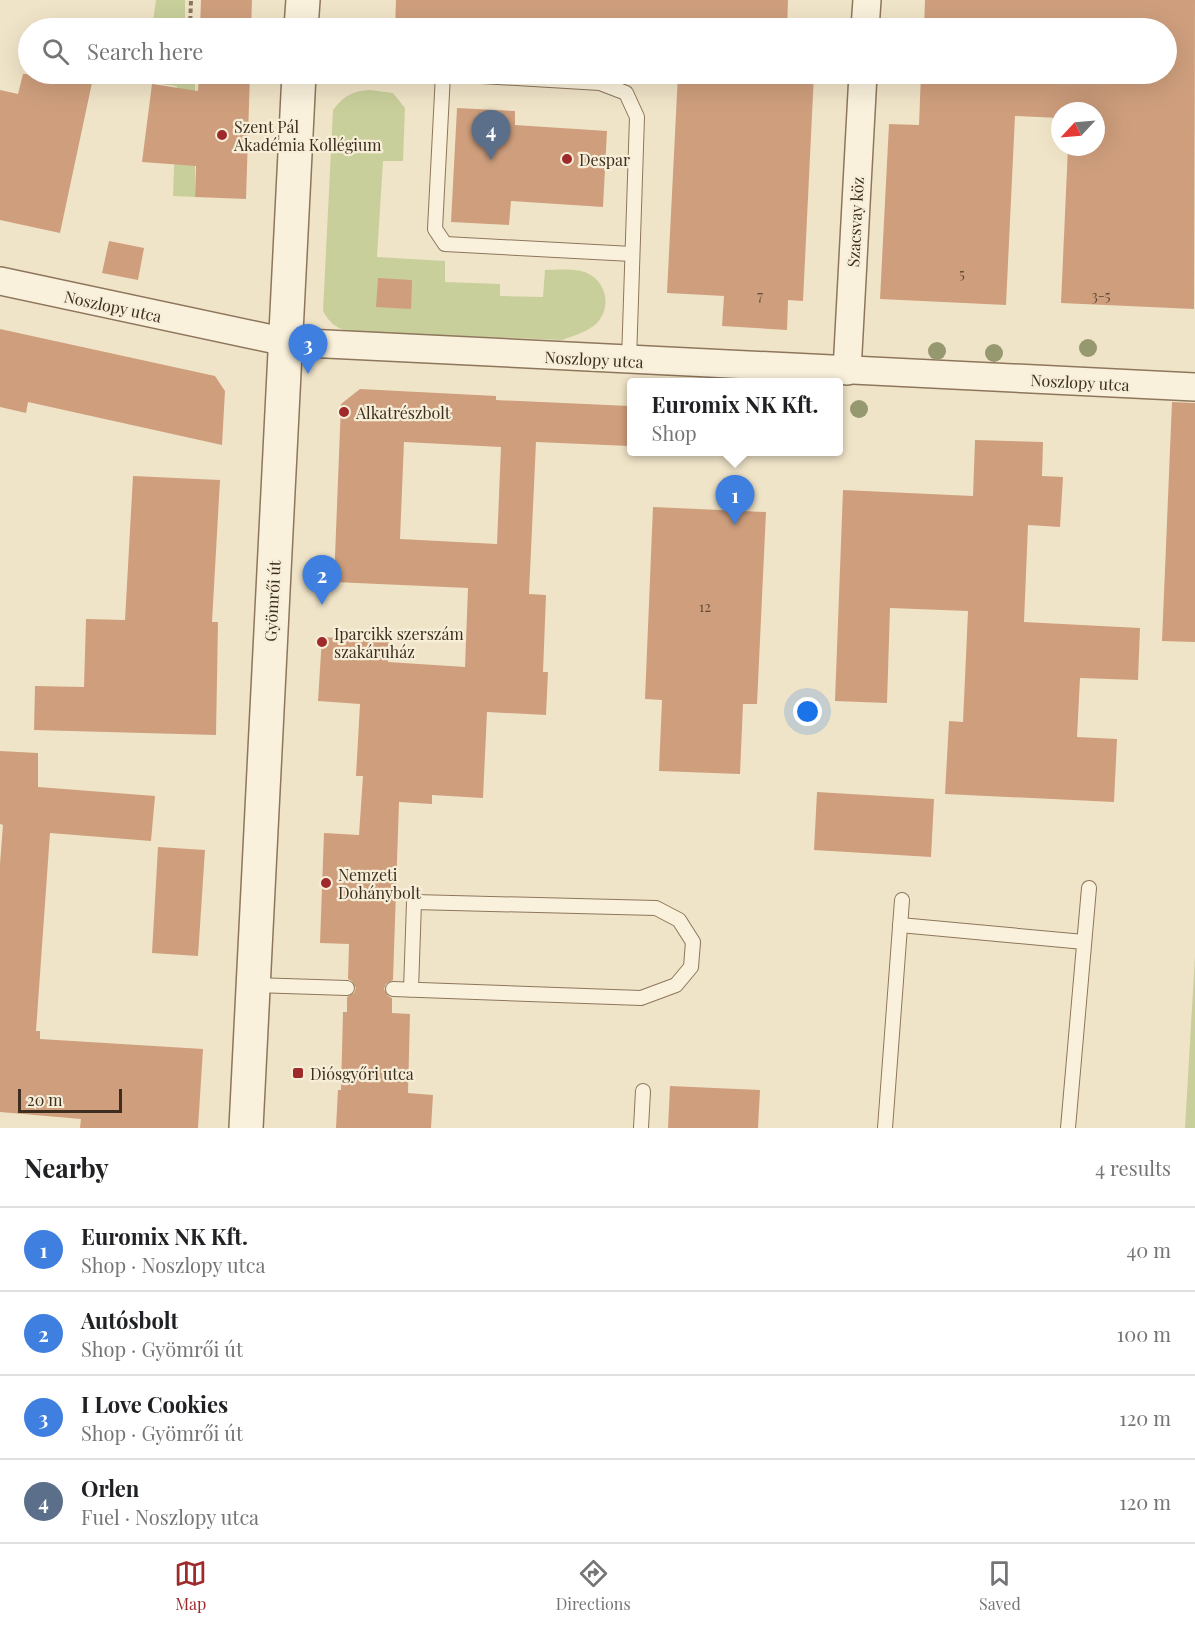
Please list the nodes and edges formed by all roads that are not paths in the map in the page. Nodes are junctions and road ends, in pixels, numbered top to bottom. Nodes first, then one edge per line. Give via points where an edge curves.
1 (303, 0) edge
2 (867, 0) edge
3 (302, 18) edge
4 (866, 18) edge
5 (299, 84) edge
6 (442, 84) edge
7 (603, 84) edge
8 (862, 84) edge
9 (632, 254) junction
10 (0, 281) edge
11 (286, 342) junction
12 (629, 360) junction
13 (847, 371) junction
14 (1195, 387) edge
15 (1089, 888) dead end
16 (903, 900) dead end
17 (900, 925) junction
18 (1084, 942) junction
19 (253, 985) junction
20 (347, 988) dead end
21 (393, 989) dead end
22 (411, 990) junction
23 (643, 1091) dead end
24 (246, 1128) edge
25 (641, 1128) edge
26 (885, 1128) edge
27 (1068, 1128) edge

1 - 3 street
2 - 4 street
5 - 11 street, Gyömrői út
6 - 9 lane via 435,229 445,244
7 - 9 lane via 626,93 637,117
8 - 13 street, Szacsvay köz
9 - 12 lane
10 - 11 street, Noszlopy utca
11 - 12 street, Noszlopy utca
11 - 19 street, Gyömrői út
12 - 13 street, Noszlopy utca
13 - 14 street, Noszlopy utca
15 - 18 lane
16 - 17 lane
17 - 18 lane
17 - 26 lane
18 - 27 lane
19 - 20 lane
19 - 24 street, Gyömrői út
21 - 22 lane
22 - 22 lane via 641,998 676,985 691,967 693,942 679,921 656,908 414,902
23 - 25 lane

